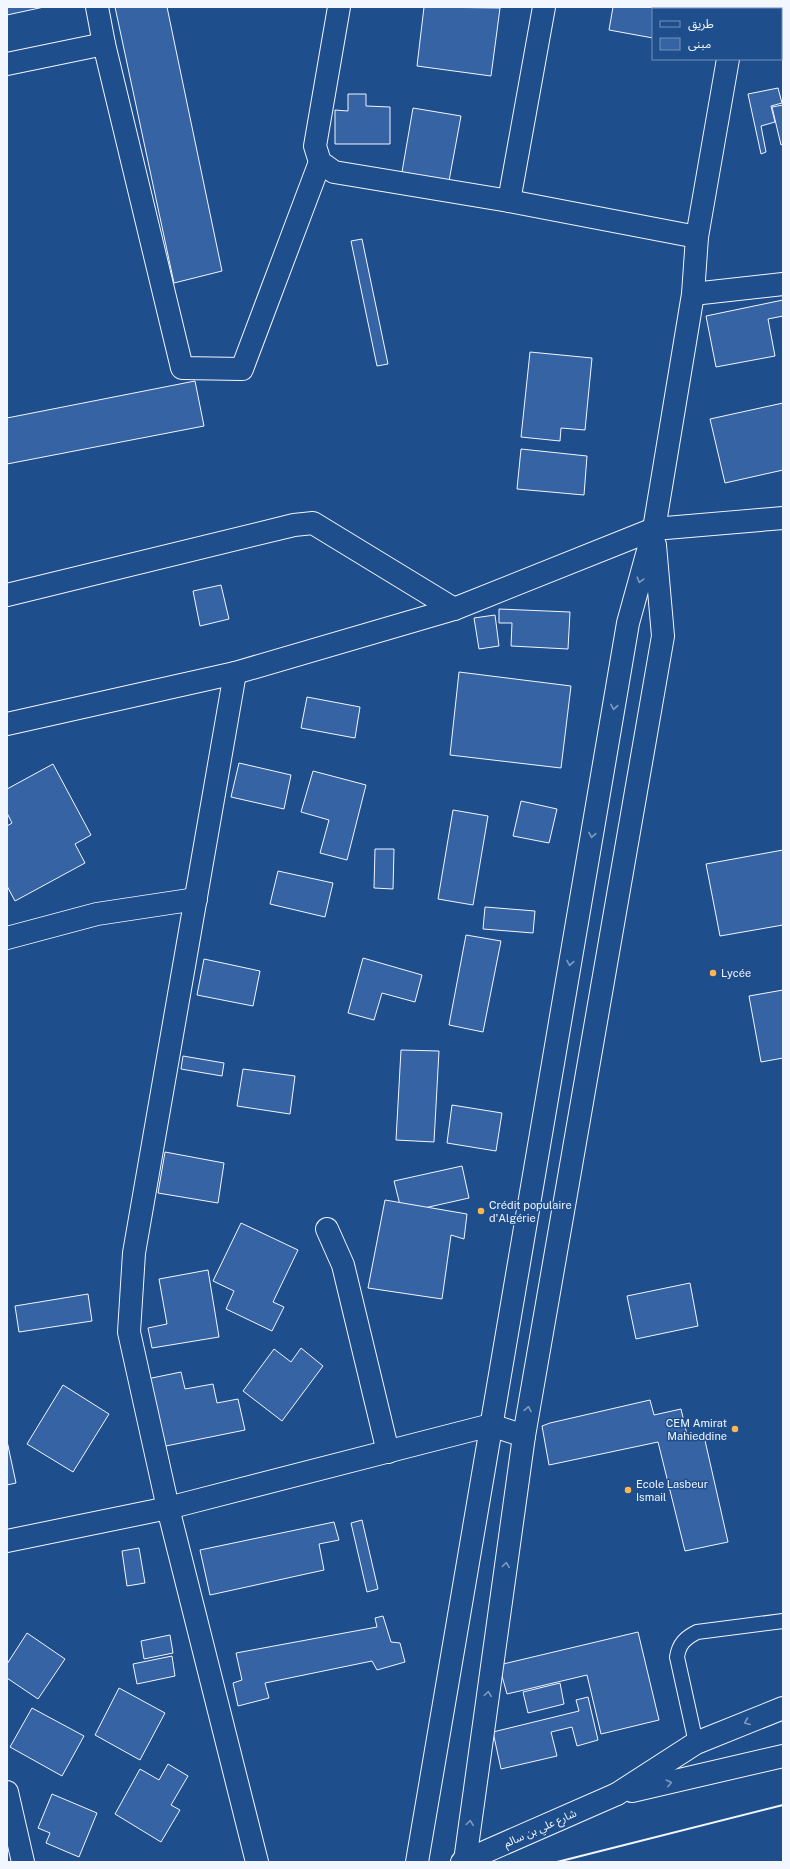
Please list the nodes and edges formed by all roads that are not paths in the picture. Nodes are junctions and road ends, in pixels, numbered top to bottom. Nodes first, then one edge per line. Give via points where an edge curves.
1 (97, 7) edge
2 (339, 7) edge
3 (544, 7) edge
4 (104, 44) junction
5 (728, 60) edge
6 (7, 64) edge
7 (320, 162) junction
8 (509, 201) junction
9 (697, 236) junction
10 (783, 284) edge
11 (693, 294) junction
12 (783, 518) edge
13 (654, 529) junction
14 (7, 595) edge
15 (454, 609) junction
16 (235, 673) junction
17 (7, 724) edge
18 (196, 899) junction
19 (7, 938) edge
20 (327, 1229) dead end
21 (491, 1425) junction
22 (524, 1436) junction
23 (388, 1452) junction
24 (168, 1508) junction
25 (7, 1541) edge
26 (783, 1621) edge
27 (783, 1708) edge
28 (696, 1743) junction
29 (783, 1756) edge
30 (7, 1792) edge
31 (617, 1794) junction
32 (23, 1862) edge
33 (257, 1862) edge
34 (417, 1862) edge
35 (464, 1862) edge

1 - 4 main road
2 - 7 main road via 317,129 316,146
3 - 8 main road
4 - 6 main road
4 - 7 main road via 182,368 242,369
5 - 9 main road
7 - 8 main road via 334,172
8 - 9 main road
9 - 11 main road
10 - 11 main road
11 - 13 main road
12 - 13 main road
13 - 15 main road
13 -> 21 main road via 628,622
22 -> 13 main road via 663,636
14 - 15 main road via 294,525 312,523
15 - 16 main road
16 - 17 main road
16 - 18 main road
18 - 19 main road via 97,914
18 - 24 main road via 134,1253 129,1304 129,1332
20 - 23 main road via 343,1266
21 - 22 main road
21 - 23 main road
21 - 34 main road
35 -> 22 main road
23 - 24 main road
24 - 25 main road
24 - 33 main road
26 - 28 lane via 696,1632 681,1644 677,1657
27 -> 28 main road
28 - 31 main road
31 -> 29 main road
30 - 32 main road
31 - 35 main road, شارع علي بن سالم

